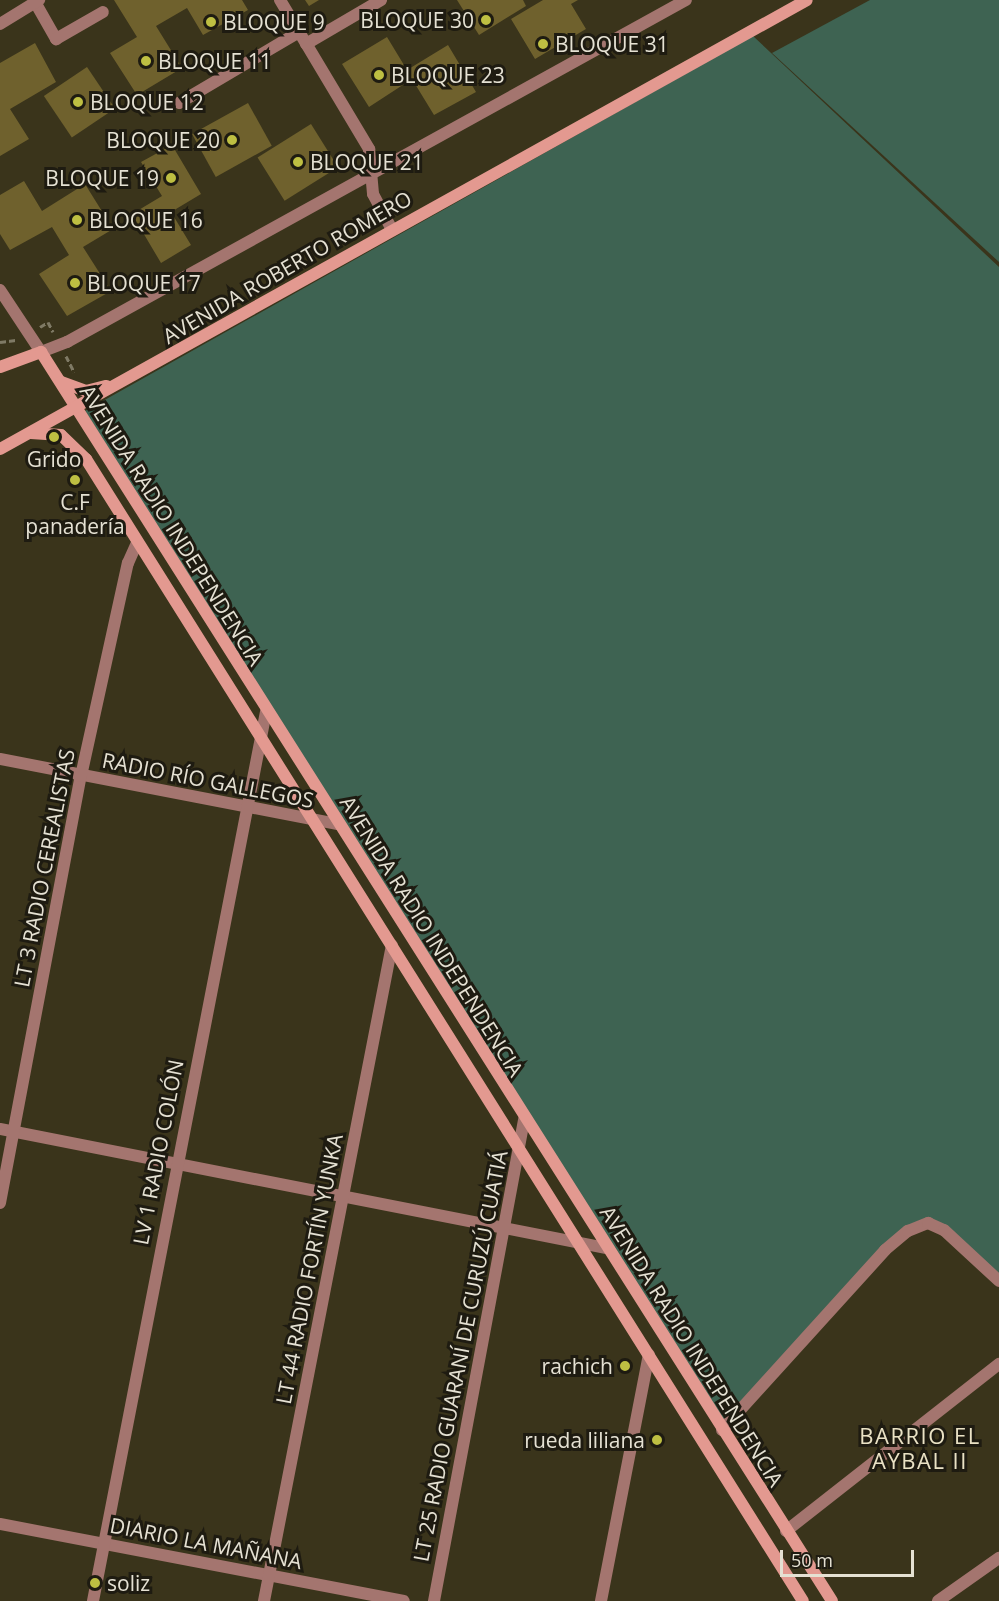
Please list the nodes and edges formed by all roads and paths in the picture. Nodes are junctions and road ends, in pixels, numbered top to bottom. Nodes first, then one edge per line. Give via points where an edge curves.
1 (280, 0) edge
2 (381, 0) edge
3 (807, 0) edge
4 (37, 1) edge
5 (678, 2) edge
6 (103, 12) dead end
7 (0, 24) edge
8 (299, 32) junction
9 (306, 44) junction
10 (179, 103) dead end
11 (371, 174) junction
12 (392, 229) junction
13 (0, 290) edge
14 (41, 352) junction
15 (0, 367) edge
16 (133, 376) junction
17 (57, 380) junction
18 (75, 409) junction
19 (26, 436) junction
20 (0, 437) edge
21 (0, 449) edge
22 (137, 543) junction
23 (266, 712) junction
24 (261, 737) junction
25 (0, 759) edge
26 (81, 776) junction
27 (246, 806) junction
28 (311, 819) junction
29 (338, 824) junction
30 (392, 945) junction
31 (524, 1118) junction
32 (0, 1129) edge
33 (13, 1132) junction
34 (519, 1145) junction
35 (176, 1163) junction
36 (343, 1196) junction
37 (0, 1203) edge
38 (504, 1227) junction
39 (580, 1244) junction
40 (606, 1248) junction
41 (999, 1281) edge
42 (649, 1355) junction
43 (999, 1364) edge
44 (722, 1430) junction
45 (0, 1524) edge
46 (786, 1531) junction
47 (104, 1544) junction
48 (999, 1558) edge
49 (269, 1574) junction
50 (93, 1601) edge
51 (264, 1601) edge
52 (404, 1601) edge
53 (434, 1601) edge
54 (601, 1601) edge
55 (803, 1601) edge
56 (832, 1601) edge
57 (938, 1601) edge

1 - 8 street
2 - 9 street
3 - 12 main road, AVENIDA ROBERTO ROMERO
4 - 6 street via 56,39
4 - 7 street
5 - 11 street
8 - 9 street
8 - 10 street
9 - 11 street via 369,149
11 - 12 street via 373,194
11 - 14 street via 76,338
12 - 16 main road, AVENIDA ROBERTO ROMERO
13 - 14 street, AVENIDA RADIO INDEPENDENCIA
14 - 15 main road
14 - 17 main road, AVENIDA RADIO INDEPENDENCIA
16 - 17 main road, AVENIDA ROBERTO ROMERO via 86,391 68,388
16 - 18 main road, AVENIDA ROBERTO ROMERO
17 - 18 main road, AVENIDA RADIO INDEPENDENCIA
18 - 19 main road, AVENIDA ROBERTO ROMERO
18 - 23 main road, AVENIDA RADIO INDEPENDENCIA
19 - 20 main road, AVENIDA RADIO INDEPENDENCIA
19 - 21 main road, AVENIDA ROBERTO ROMERO
19 - 22 main road, AVENIDA RADIO INDEPENDENCIA via 62,435 79,449
22 - 24 main road, AVENIDA RADIO INDEPENDENCIA
22 - 26 street, LT 3 RADIO CEREALISTAS via 128,562
23 - 24 street, LV 1 RADIO COLÓN
23 - 29 main road, AVENIDA RADIO INDEPENDENCIA
24 - 27 street, LV 1 RADIO COLÓN
24 - 28 main road, AVENIDA RADIO INDEPENDENCIA
25 - 26 street, RADIO RÍO GALLEGOS
26 - 27 street, RADIO RÍO GALLEGOS
26 - 33 street, LT 3 RADIO CEREALISTAS
27 - 28 street, RADIO RÍO GALLEGOS
27 - 35 street, LV 1 RADIO COLÓN
28 - 29 street, RADIO RÍO GALLEGOS
28 - 30 main road, AVENIDA RADIO INDEPENDENCIA
29 - 31 main road, AVENIDA RADIO INDEPENDENCIA
30 - 34 main road, AVENIDA RADIO INDEPENDENCIA
30 - 36 street, LT 44 RADIO FORTÍN YUNKA
31 - 34 street, LT 25 RADIO GUARANÍ DE CURUZÚ CUATIÁ
31 - 40 main road, AVENIDA RADIO INDEPENDENCIA
32 - 33 street
33 - 35 street
33 - 37 street, LT 3 RADIO CEREALISTAS
34 - 38 street, LT 25 RADIO GUARANÍ DE CURUZÚ CUATIÁ
34 - 39 main road, AVENIDA RADIO INDEPENDENCIA
35 - 36 street
35 - 47 street, LV 1 RADIO COLÓN
36 - 38 street
36 - 49 street, LT 44 RADIO FORTÍN YUNKA
38 - 39 street
38 - 53 street, LT 25 RADIO GUARANÍ DE CURUZÚ CUATIÁ
39 - 40 street
39 - 42 main road, AVENIDA RADIO INDEPENDENCIA
40 - 44 main road, AVENIDA RADIO INDEPENDENCIA
41 - 44 street via 962,1243 928,1223 908,1231 885,1250
42 - 54 street
42 - 55 main road, AVENIDA RADIO INDEPENDENCIA
43 - 46 street
44 - 46 main road, AVENIDA RADIO INDEPENDENCIA
45 - 47 street, DIARIO LA MAÑANA
46 - 56 main road, AVENIDA RADIO INDEPENDENCIA
47 - 49 street, DIARIO LA MAÑANA
47 - 50 street, LV 1 RADIO COLÓN
48 - 57 street
49 - 51 street, LT 44 RADIO FORTÍN YUNKA
49 - 52 street, DIARIO LA MAÑANA

